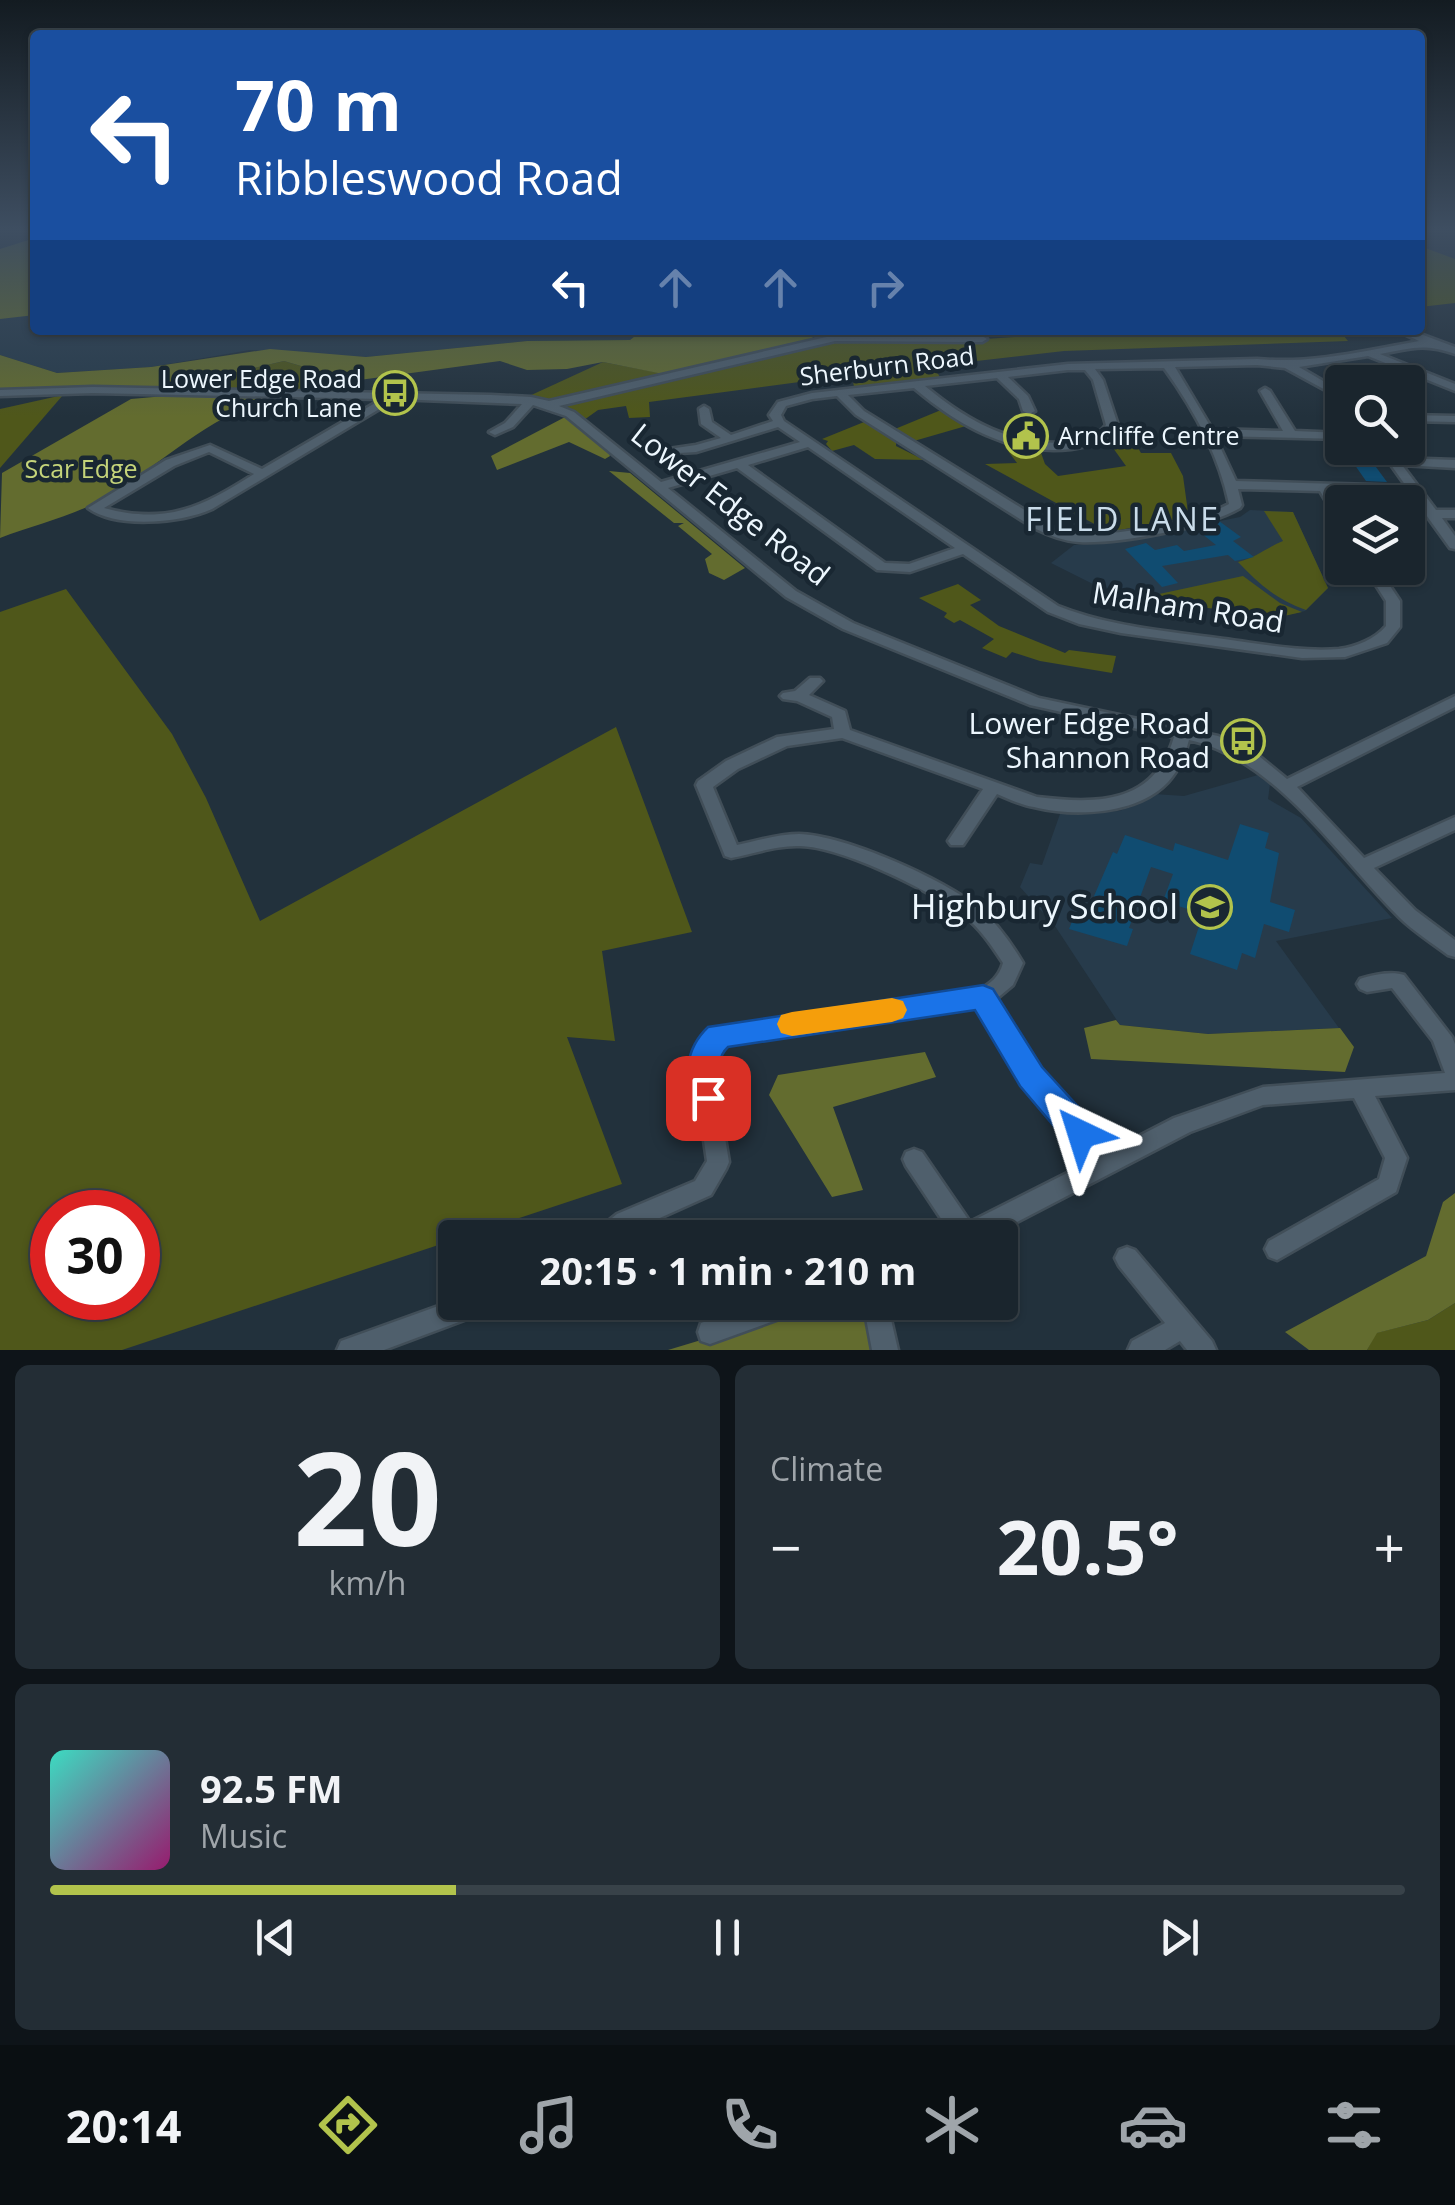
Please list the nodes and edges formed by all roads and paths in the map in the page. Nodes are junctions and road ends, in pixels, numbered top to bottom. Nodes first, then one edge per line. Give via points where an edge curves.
1 (1415, 335) edge
2 (982, 339) dead end
3 (1439, 344) junction
4 (1455, 350) edge
5 (1370, 354) junction
6 (1167, 364) junction
7 (1287, 365) junction
8 (1088, 367) junction
9 (1000, 374) junction
10 (916, 384) junction
11 (1325, 386) edge
12 (1455, 388) edge
13 (1265, 391) dead end
14 (840, 393) junction
15 (0, 394) edge
16 (395, 395) junction
17 (531, 400) junction
18 (552, 404) junction
19 (1022, 406) dead end
20 (704, 409) dead end
21 (1425, 418) edge
22 (1455, 419) edge
23 (780, 423) junction
24 (495, 432) dead end
25 (1206, 432) junction
26 (1292, 434) junction
27 (1325, 435) edge
28 (727, 437) junction
29 (810, 443) junction
30 (666, 452) dead end
31 (1425, 463) edge
32 (740, 464) junction
33 (1455, 464) edge
34 (263, 474) junction
35 (1232, 485) junction
36 (658, 487) junction
37 (1324, 488) edge
38 (1425, 504) edge
39 (1433, 514) junction
40 (1455, 514) edge
41 (1455, 544) edge
42 (965, 549) junction
43 (1381, 585) edge
44 (815, 681) dead end
45 (1455, 701) edge
46 (1182, 733) junction
47 (843, 734) junction
48 (1286, 786) junction
49 (992, 789) junction
50 (1455, 823) edge
51 (957, 841) dead end
52 (1360, 867) junction
53 (1455, 950) edge
54 (1367, 984) dead end
55 (983, 997) junction
56 (1455, 1077) edge
57 (1360, 1090) junction
58 (914, 1159) dead end
59 (1106, 1162) junction
60 (630, 1220) edge
61 (1277, 1249) dead end
62 (1127, 1258) dead end
63 (438, 1318) edge
64 (743, 1320) edge
65 (879, 1320) edge
66 (1183, 1326) junction
67 (710, 1332) dead end
68 (350, 1350) edge
69 (885, 1350) edge
70 (1141, 1350) edge
71 (1203, 1350) edge

1 - 3 street
2 - 18 street via 835,338
3 - 4 street
3 - 5 street, Sherburn Road
5 - 7 street, Sherburn Road
5 - 12 street
6 - 7 street, Sherburn Road
6 - 8 street, Sherburn Road
6 - 25 street
7 - 11 street
8 - 9 street, Sherburn Road
8 - 10 street via 1112,425 1098,438 1071,446 1000,439
9 - 10 street, Sherburn Road
9 - 19 street
10 - 14 street, Sherburn Road
13 - 26 street
14 - 23 street, Sherburn Road via 786,402 775,412
14 - 35 street via 860,413 1005,506 1064,536 1098,538 1217,516 1236,505
15 - 16 street, Lower Edge Road
16 - 17 street, Lower Edge Road
16 - 34 street
17 - 18 street, Lower Edge Road
17 - 24 street
18 - 36 street, Lower Edge Road
20 - 28 street via 707,424
21 - 22 street
23 - 28 street
23 - 29 street, Malham Road
25 - 26 street
25 - 35 street
26 - 27 street
28 - 30 street via 698,452
29 - 32 street
29 - 42 street, Malham Road
31 - 33 street
32 - 36 street
32 - 42 street via 882,566 910,568
34 - 34 street via 210,448 170,462 94,508 190,515
35 - 37 street
36 - 46 street, Lower Edge Road via 791,594 848,626 1034,702
38 - 39 street
39 - 40 street
39 - 41 street
42 - 43 street, Malham Road via 1084,621 1314,654 1356,651 1390,634 1394,608
44 - 47 street via 793,696 840,714
45 - 48 street
46 - 48 street, Lower Edge Road via 1232,748
46 - 49 street via 1173,760 1152,786 1114,805 1067,807
47 - 49 street
47 - 55 street via 783,741 704,784 731,852 801,840 851,853 955,902 998,940 1012,963 1009,978
48 - 52 street, Lower Edge Road
49 - 51 street
50 - 52 street
52 - 53 street, Lower Edge Road
54 - 56 street via 1397,980 1442,1037
55 - 59 street via 1031,1077
55 - 60 street via 719,1036 706,1048 703,1066 718,1162 703,1188
56 - 57 street
57 - 59 street via 1263,1096
57 - 61 street via 1396,1158 1388,1185
58 - 59 street via 966,1236
62 - 66 street
63 - 68 street
64 - 67 street
65 - 69 street
66 - 70 street
66 - 71 street

